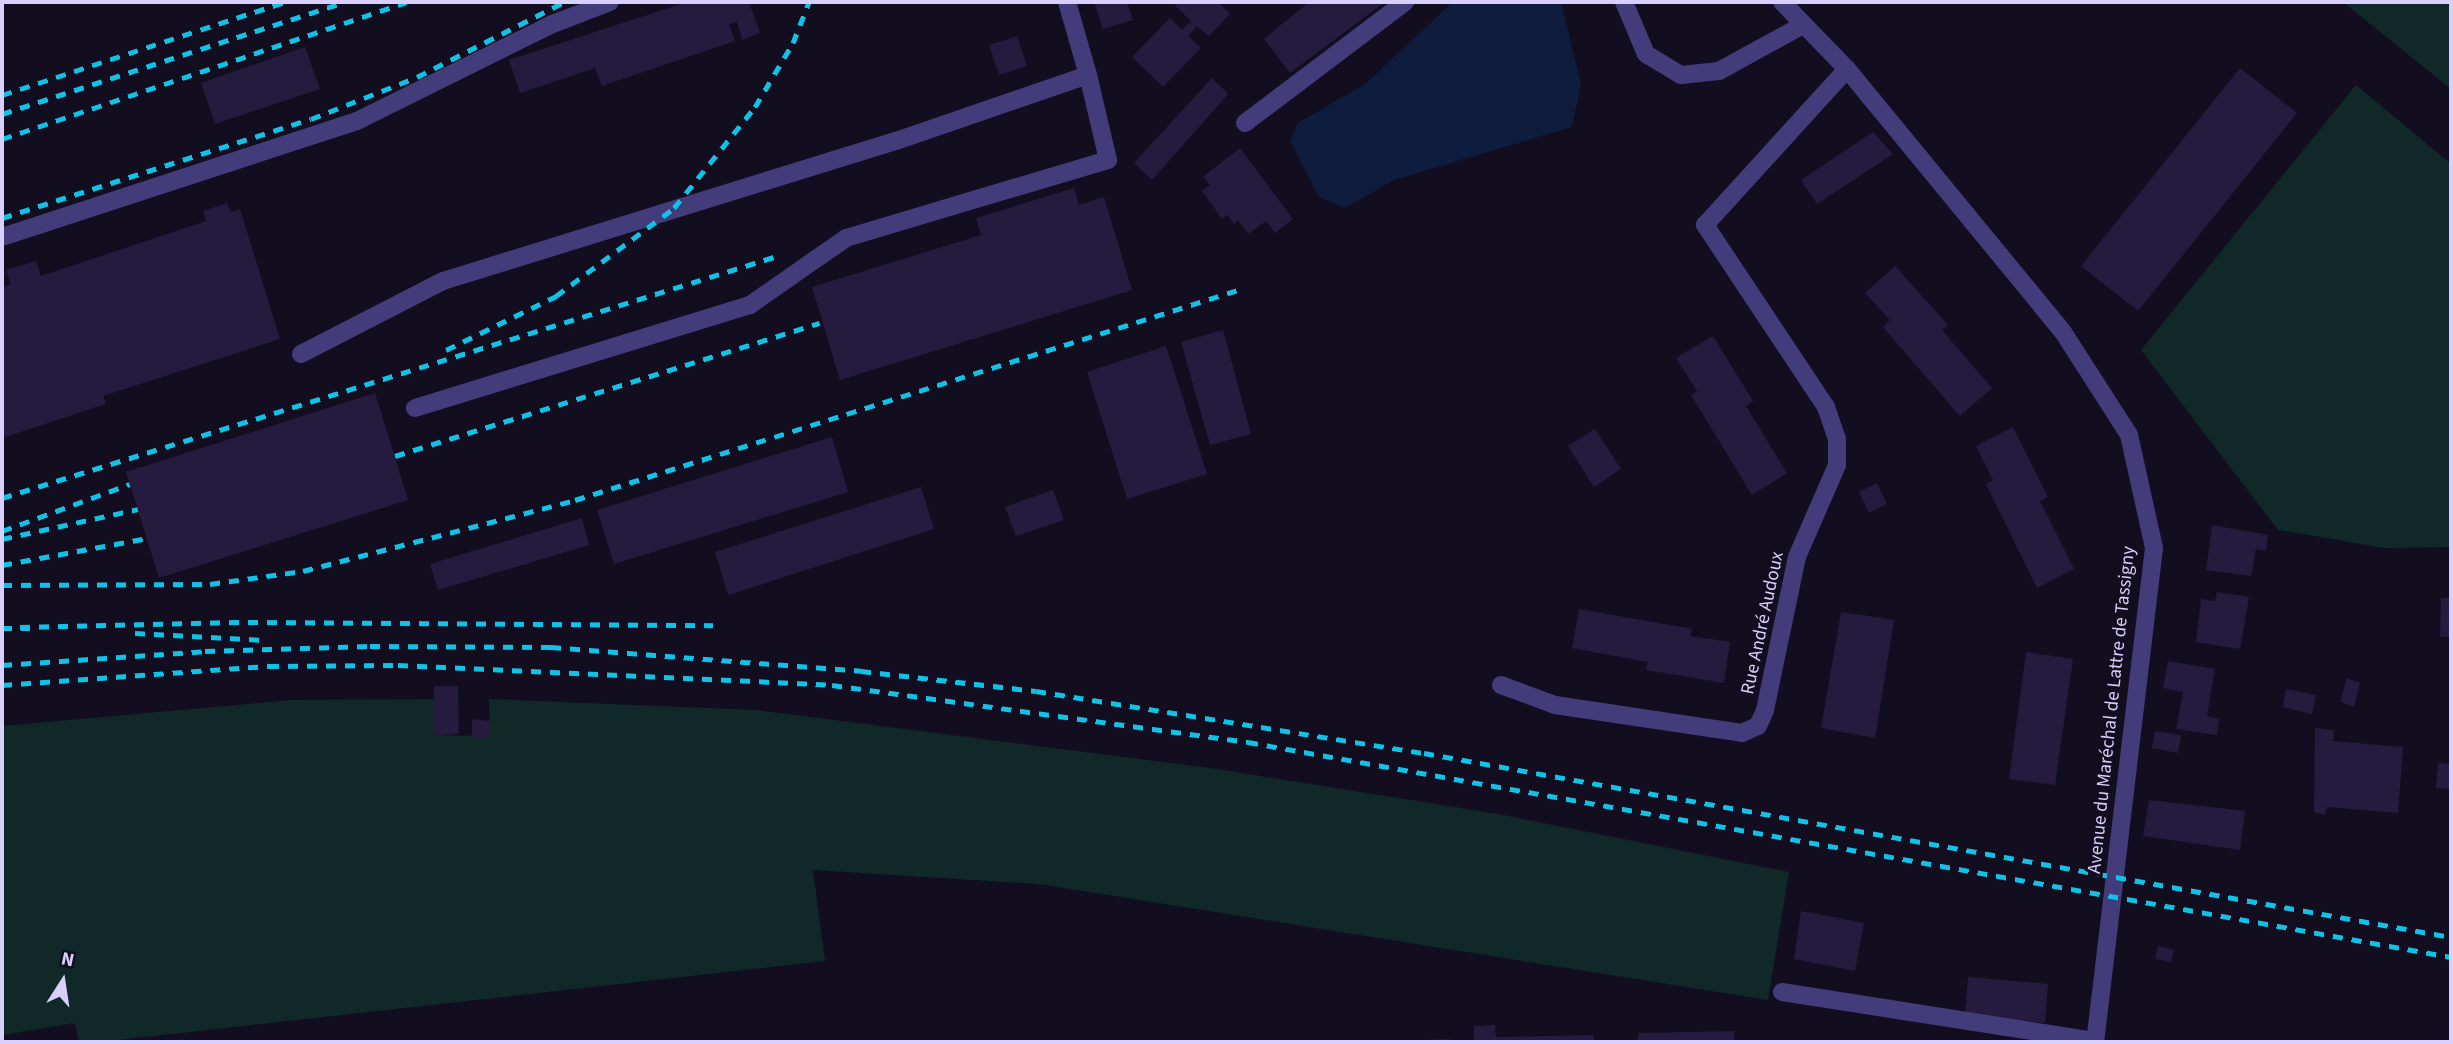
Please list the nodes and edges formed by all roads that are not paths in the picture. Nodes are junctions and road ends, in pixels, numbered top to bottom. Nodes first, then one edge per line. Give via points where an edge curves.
1 (610, 2) edge
2 (1067, 2) edge
3 (1405, 2) edge
4 (1624, 2) edge
5 (1782, 2) edge
6 (1803, 25) junction
7 (1847, 69) junction
8 (1088, 75) junction
9 (1245, 123) dead end
10 (2, 237) edge
11 (301, 354) dead end
12 (415, 408) dead end
13 (1501, 685) dead end
14 (1782, 992) dead end
15 (2095, 1042) edge

1 - 10 street via 550,25 357,121
2 - 8 street
3 - 9 street
4 - 6 street via 1646,54 1681,75 1720,71
5 - 6 street, Avenue du Maréchal de Lattre de Tassigny
6 - 7 street, Avenue du Maréchal de Lattre de Tassigny
7 - 13 street, Rue André Audoux via 1706,225 1826,407 1838,439 1837,465 1797,557 1758,726 1742,733 1555,705
7 - 15 street, Avenue du Maréchal de Lattre de Tassigny via 2063,332 2129,435 2154,548
8 - 11 street via 896,141 443,281
8 - 12 street via 1108,160 846,238 750,305
14 - 15 street

